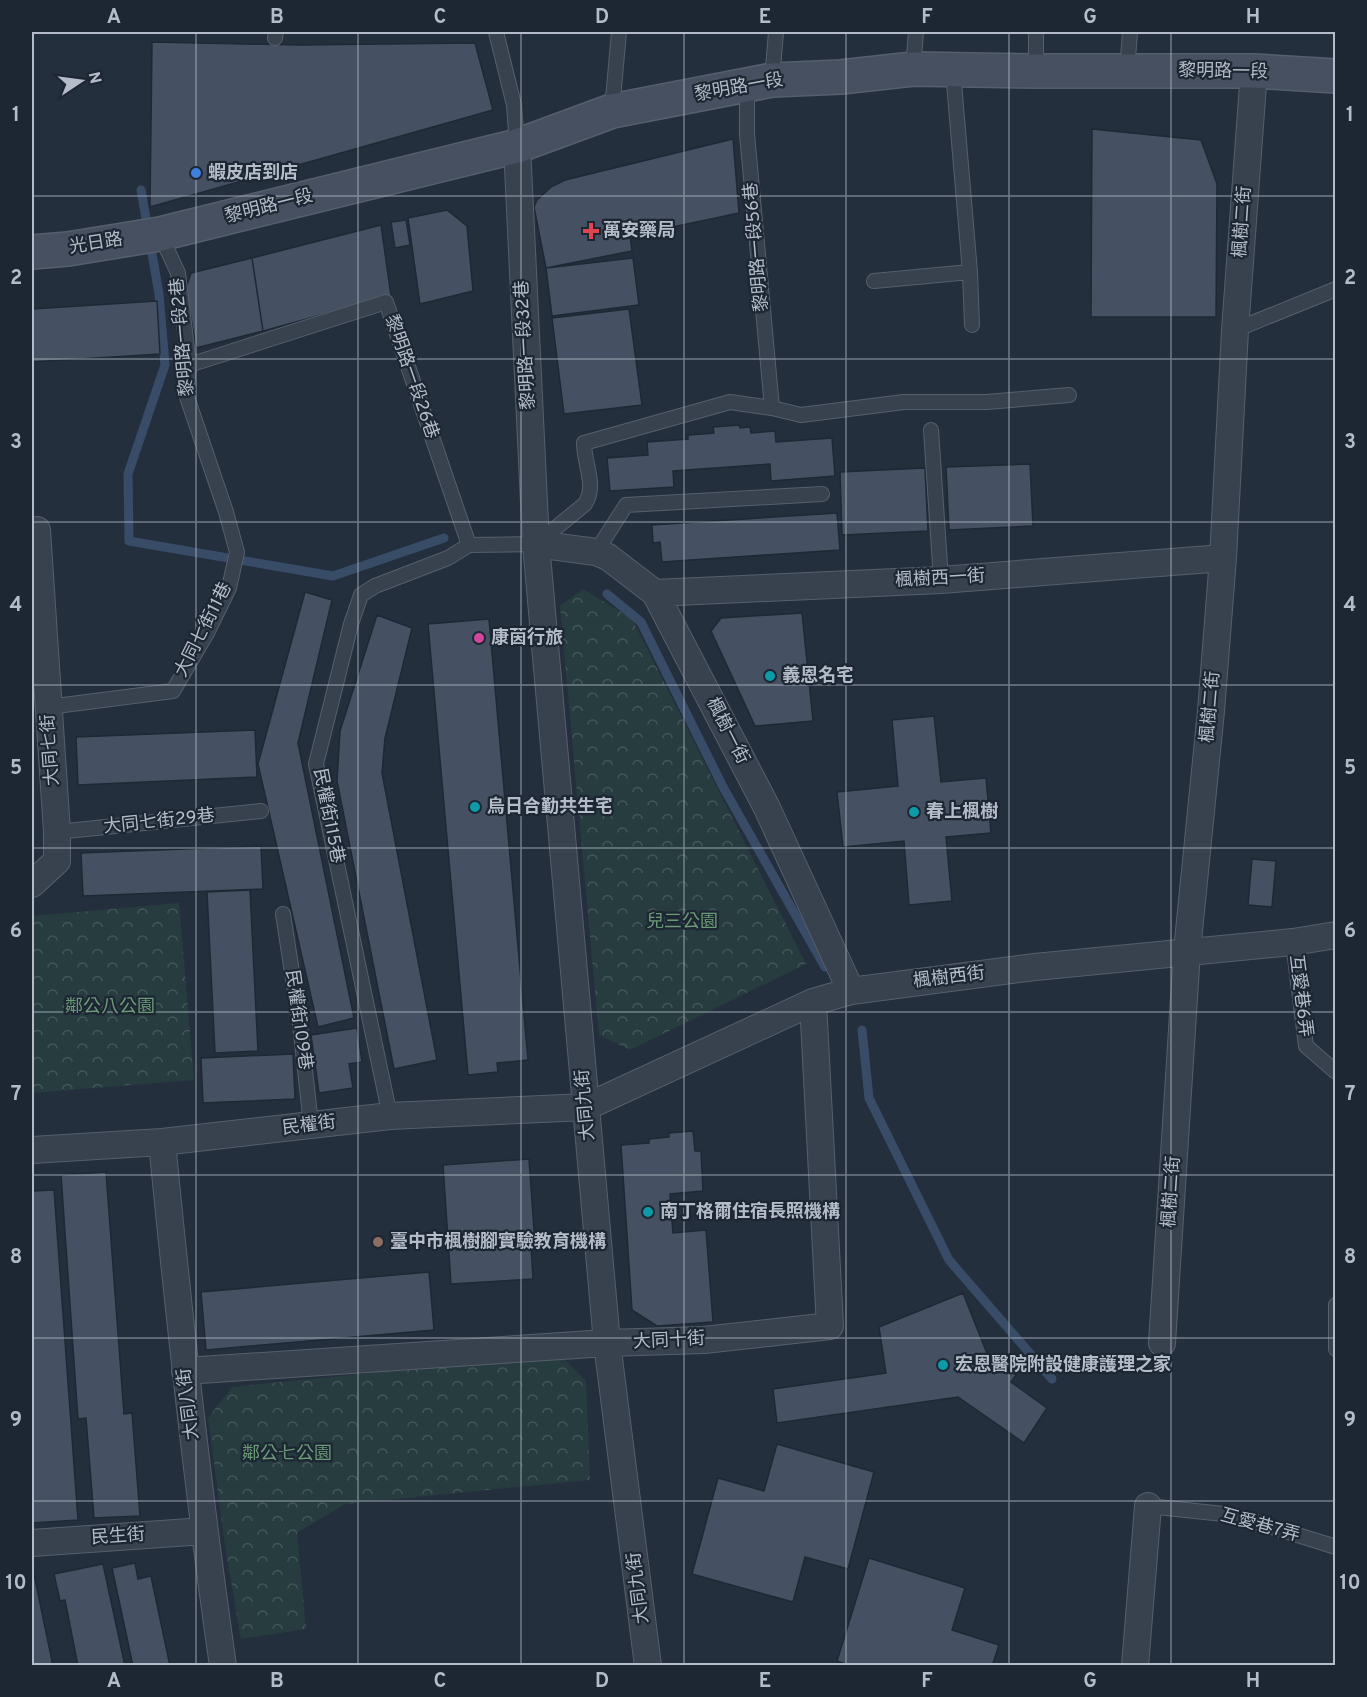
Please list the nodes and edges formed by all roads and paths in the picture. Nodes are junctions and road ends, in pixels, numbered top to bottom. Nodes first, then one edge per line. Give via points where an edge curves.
1 (496, 32) edge
2 (619, 32) edge
3 (776, 32) edge
4 (916, 32) edge
5 (1036, 32) edge
6 (1130, 32) edge
7 (913, 69) junction
8 (953, 70) junction
9 (1036, 71) junction
10 (1127, 71) junction
11 (1254, 71) junction
12 (1335, 76) edge
13 (760, 83) junction
14 (612, 111) junction
15 (517, 146) junction
16 (158, 230) junction
17 (32, 252) edge
18 (970, 272) junction
19 (874, 281) dead end
20 (1335, 289) edge
21 (972, 325) dead end
22 (1235, 330) junction
23 (189, 365) junction
24 (1069, 395) dead end
25 (772, 408) junction
26 (931, 430) dead end
27 (822, 494) dead end
28 (34, 530) edge
29 (536, 544) junction
30 (470, 545) junction
31 (237, 552) joint
32 (596, 552) junction
33 (1223, 558) junction
34 (941, 580) junction
35 (655, 593) junction
36 (48, 707) junction
37 (261, 812) dead end
38 (57, 832) junction
39 (32, 884) edge
40 (283, 914) dead end
41 (1335, 935) edge
42 (1293, 942) junction
43 (1188, 951) junction
44 (851, 991) junction
45 (813, 1002) junction
46 (1335, 1072) edge
47 (586, 1107) junction
48 (390, 1116) junction
49 (311, 1125) junction
50 (162, 1143) junction
51 (32, 1150) edge
52 (1335, 1305) edge
53 (607, 1343) junction
54 (1162, 1343) dead end
55 (1335, 1349) edge
56 (185, 1371) junction
57 (1148, 1506) joint
58 (204, 1531) junction
59 (32, 1543) edge
60 (1335, 1547) edge
61 (223, 1665) edge
62 (648, 1665) edge
63 (1135, 1665) edge

1 - 15 lane via 514,105
2 - 14 lane
3 - 13 lane, 黎明路一段56巷
4 - 7 lane
5 - 9 lane
6 - 10 lane
7 - 8 main road, 黎明路一段
7 - 13 main road, 黎明路一段
8 - 9 main road, 黎明路一段
8 - 18 lane
9 - 10 main road, 黎明路一段
10 - 11 main road, 黎明路一段
11 - 12 main road, 黎明路一段
11 - 22 street, 楓樹二街
13 - 14 main road, 黎明路一段
13 - 25 lane, 黎明路一段56巷 via 747,134
14 - 15 main road, 黎明路一段
15 - 16 main road, 黎明路一段
15 - 29 street, 黎明路一段32巷
16 - 17 main road, 光日路 via 68,249
16 - 23 lane, 黎明路一段2巷 via 178,273
18 - 19 lane
18 - 21 lane
20 - 22 lane
22 - 33 street, 楓樹二街
23 - 30 lane, 黎明路一段26巷 via 386,302
23 - 31 lane, 黎明路一段2巷 via 186,394
24 - 25 lane via 987,402 904,402 801,415
25 - 29 lane via 730,402 584,444 591,485 589,497
26 - 34 lane
27 - 32 lane via 626,505
28 - 36 street, 大同七街
29 - 30 lane, 民權街115巷
29 - 32 street, 楓樹一街
29 - 47 street, 大同九街
30 - 48 lane, 民權街115巷 via 361,595 316,764
31 - 36 lane, 大同七街11巷 via 229,588 173,691
32 - 35 street, 楓樹一街
33 - 34 street, 楓樹西一街
33 - 43 street, 楓樹二街
34 - 35 street, 楓樹西一街
35 - 44 street, 楓樹一街 via 767,808
36 - 38 street, 大同七街
37 - 38 lane, 大同七街29巷
38 - 39 street, 大同七街 via 57,861
40 - 49 lane, 民權街109巷
41 - 42 street, 楓樹西街
42 - 43 street, 楓樹西街
42 - 46 lane, 互愛巷6弄 via 1306,1046
43 - 44 street, 楓樹西街
43 - 54 street, 楓樹二街
44 - 45 street, 楓樹西街
45 - 47 street, 楓樹西街
45 - 53 street, 大同十街 via 830,1326 704,1340
47 - 48 street, 民權街
47 - 53 street, 大同九街
48 - 49 street, 民權街
49 - 50 street, 民權街
50 - 51 street, 民權街
50 - 56 street, 大同八街
52 - 55 lane
53 - 56 street, 大同十街
53 - 62 street, 大同九街
56 - 58 street, 大同八街
57 - 60 lane, 互愛巷7弄 via 1233,1515
57 - 63 street
58 - 59 street, 民生街
58 - 61 street, 大同八街

